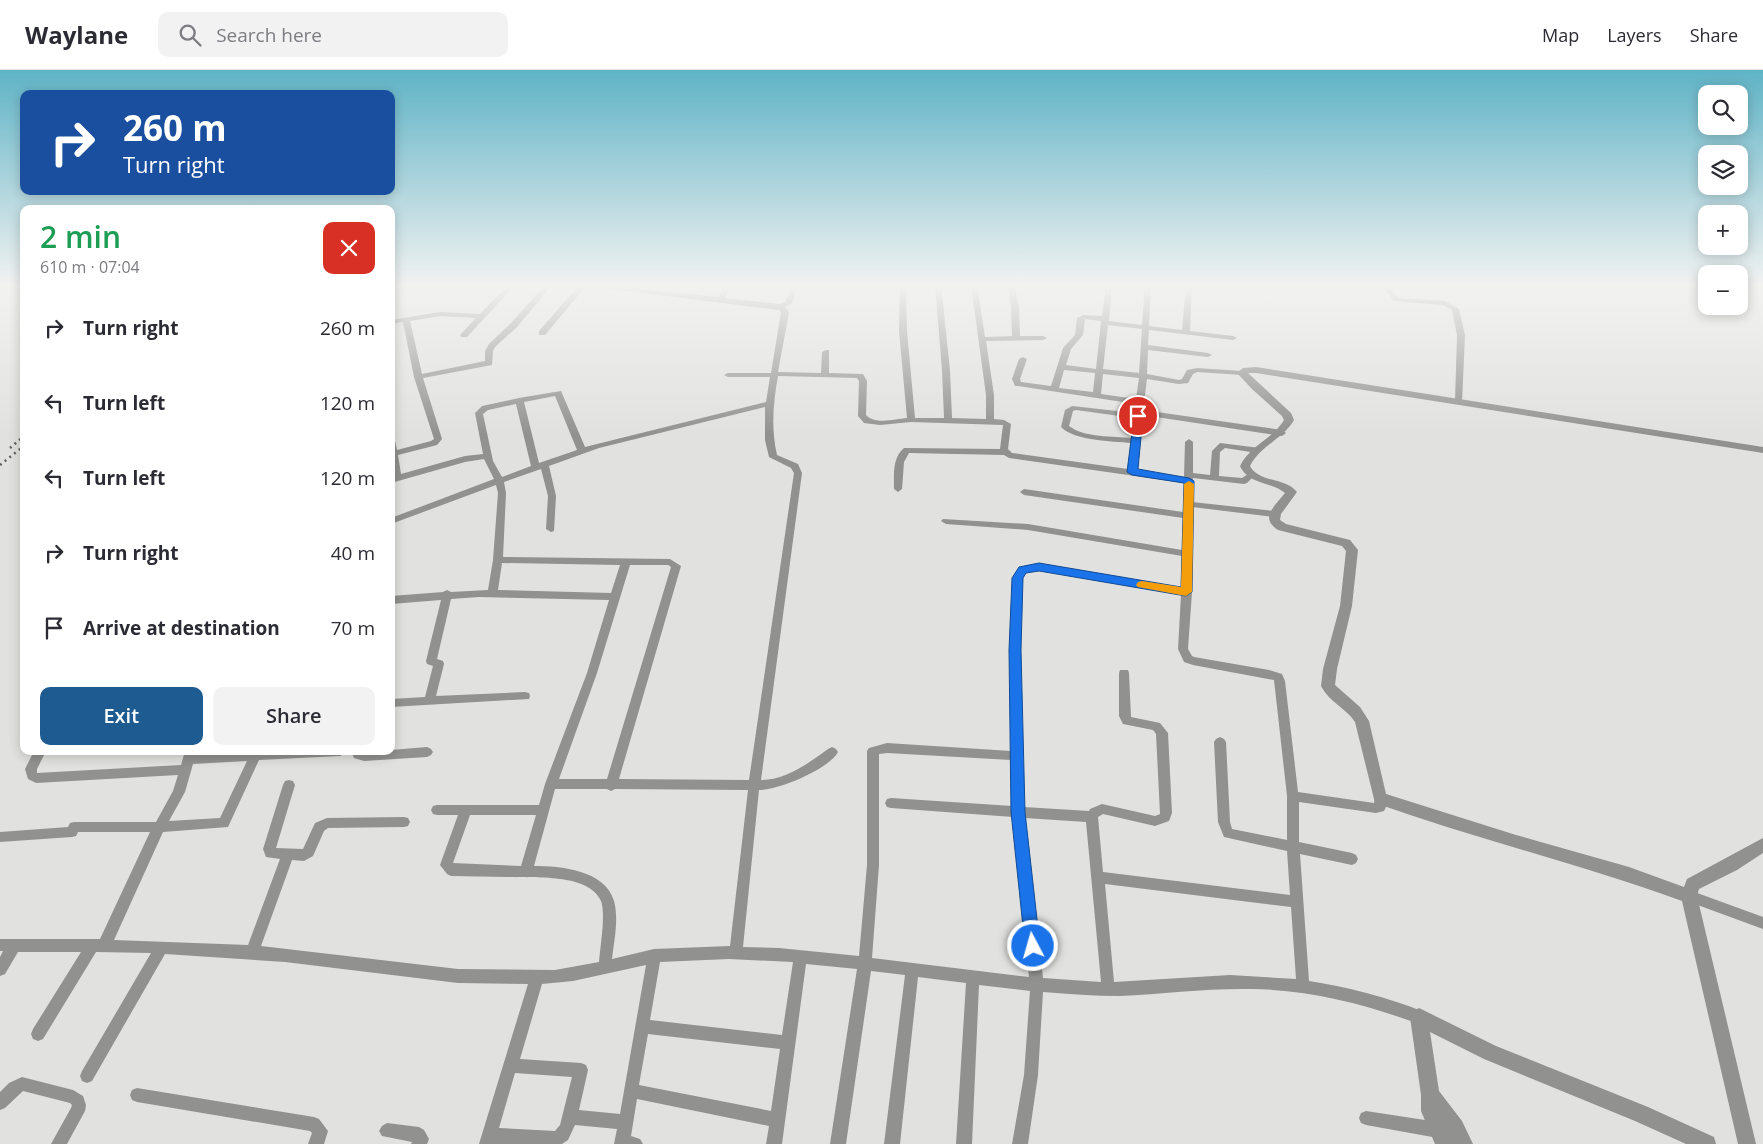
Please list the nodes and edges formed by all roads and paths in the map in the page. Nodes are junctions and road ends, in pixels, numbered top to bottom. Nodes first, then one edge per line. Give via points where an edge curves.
1 (409, 335) edge
2 (503, 335) edge
3 (781, 335) edge
4 (903, 335) edge
5 (943, 335) edge
6 (1016, 335) edge
7 (1079, 335) edge
8 (1104, 335) edge
9 (1145, 335) edge
10 (1210, 335) edge
11 (1461, 335) edge
12 (981, 338) joint
13 (1042, 338) dead end
14 (1232, 338) dead end
15 (1016, 339) junction
16 (1145, 347) junction
17 (826, 352) dead end
18 (1208, 355) dead end
19 (1022, 359) dead end
20 (1061, 367) junction
21 (1100, 372) junction
22 (1242, 373) junction
23 (825, 374) junction
24 (728, 375) dead end
25 (774, 375) junction
26 (1143, 376) junction
27 (418, 377) junction
28 (1054, 390) junction
29 (1094, 396) junction
30 (519, 400) junction
31 (1140, 402) junction
32 (1459, 402) junction
33 (770, 404) junction
34 (1139, 414) junction
35 (911, 420) junction
36 (948, 421) junction
37 (990, 421) junction
38 (1282, 433) junction
39 (1136, 441) junction
40 (1189, 442) dead end
41 (1258, 450) junction
42 (1763, 450) edge
43 (582, 451) junction
44 (1006, 452) junction
45 (395, 453) edge
46 (488, 456) junction
47 (540, 465) junction
48 (1132, 472) junction
49 (1251, 475) junction
50 (1189, 478) junction
51 (1214, 478) junction
52 (395, 479) edge
53 (499, 480) junction
54 (898, 489) dead end
55 (1024, 492) dead end
56 (1188, 504) junction
57 (1275, 514) junction
58 (1188, 516) junction
59 (395, 520) edge
60 (946, 520) dead end
61 (551, 529) dead end
62 (1187, 554) junction
63 (498, 560) junction
64 (626, 562) junction
65 (492, 592) junction
66 (1186, 592) junction
67 (447, 594) junction
68 (615, 597) junction
69 (395, 600) edge
70 (1124, 673) dead end
71 (525, 696) dead end
72 (429, 701) junction
73 (395, 702) edge
74 (1220, 742) dead end
75 (427, 752) dead end
76 (832, 752) dead end
77 (395, 754) edge
78 (38, 755) edge
79 (273, 755) edge
80 (358, 755) edge
81 (380, 755) edge
82 (256, 756) junction
83 (1017, 756) junction
84 (189, 760) edge
85 (550, 784) junction
86 (289, 786) dead end
87 (611, 786) junction
88 (754, 786) junction
89 (1293, 796) junction
90 (1380, 798) junction
91 (891, 803) dead end
92 (437, 810) dead end
93 (466, 810) junction
94 (543, 810) junction
95 (1018, 812) junction
96 (1092, 817) junction
97 (404, 822) dead end
98 (159, 827) junction
99 (0, 837) edge
100 (1763, 845) edge
101 (1293, 846) junction
102 (288, 854) junction
103 (1352, 860) dead end
104 (526, 872) junction
105 (1098, 877) junction
106 (1689, 896) junction
107 (1296, 902) junction
108 (1763, 923) edge
109 (0, 945) edge
110 (15, 945) junction
111 (98, 946) junction
112 (162, 947) junction
113 (252, 952) junction
114 (736, 952) junction
115 (654, 956) junction
116 (800, 957) junction
117 (865, 963) junction
118 (606, 966) junction
119 (0, 969) edge
120 (912, 969) junction
121 (537, 977) junction
122 (972, 977) junction
123 (1037, 984) junction
124 (1303, 987) junction
125 (1108, 989) junction
126 (1419, 1017) junction
127 (642, 1026) junction
128 (38, 1034) dead end
129 (789, 1043) junction
130 (512, 1066) junction
131 (87, 1076) dead end
132 (632, 1091) junction
133 (1430, 1094) junction
134 (137, 1095) dead end
135 (0, 1103) edge
136 (571, 1117) junction
137 (1366, 1118) dead end
138 (778, 1120) junction
139 (626, 1122) junction
140 (387, 1131) dead end
141 (1442, 1137) edge
142 (488, 1139) edge
143 (626, 1143) edge
144 (59, 1144) edge
145 (316, 1144) edge
146 (419, 1144) edge
147 (774, 1144) edge
148 (838, 1144) edge
149 (892, 1144) edge
150 (964, 1144) edge
151 (1020, 1144) edge
152 (1464, 1144) edge
153 (1707, 1144) edge
154 (1747, 1144) edge

1 - 27 street
2 - 27 street via 492,346 488,363
3 - 25 street
4 - 35 street
5 - 36 street
6 - 15 street
7 - 20 street via 1067,348
8 - 21 street
9 - 16 street
10 - 14 street
11 - 32 street
12 - 15 street
12 - 37 street via 990,396
13 - 15 street
16 - 18 street
16 - 26 street
17 - 23 street
19 - 28 street via 1016,383
20 - 21 street
20 - 28 street
21 - 26 street
21 - 29 street
22 - 26 street via 1198,370 1179,382
22 - 32 street via 1256,370
22 - 38 street via 1287,415 1289,422
23 - 25 street
23 - 35 street via 862,378 862,416 867,421
24 - 25 street
25 - 33 street
26 - 31 street
27 - 45 street via 437,441
28 - 29 street
29 - 31 street
30 - 43 street via 560,394
30 - 46 street via 479,412
30 - 47 street
31 - 34 street
32 - 42 street
33 - 43 street via 623,438
33 - 88 street via 773,457 796,466 798,473
34 - 38 street
34 - 39 street
34 - 39 street via 1075,408 1069,410 1065,427 1078,433
35 - 36 street
36 - 37 street
37 - 44 street via 1006,424
38 - 41 street
39 - 48 street
40 - 50 street
41 - 49 street via 1245,463 1245,469
41 - 51 street via 1223,445 1218,448
43 - 47 street
44 - 48 street via 1013,456
44 - 54 street via 907,450 900,458
46 - 52 street via 465,459
46 - 53 street
47 - 53 street
47 - 61 street via 552,496
48 - 50 street
49 - 51 street via 1244,481
49 - 57 street via 1290,490 1289,497
50 - 51 street
50 - 56 street
53 - 59 street
53 - 63 street via 502,493
55 - 58 street
56 - 57 street
56 - 58 street
57 - 90 street via 1274,522 1278,525 1340,541 1352,550 1346,606 1328,686 1357,712 1362,721
58 - 62 street
60 - 62 street via 1028,526
62 - 66 street
63 - 64 street
63 - 65 street
64 - 68 street
64 - 87 street via 670,562 676,566
65 - 67 street
65 - 68 street
66 - 83 street via 1039,567 1022,570 1018,578 1015,650
66 - 89 street via 1183,649 1188,659 1274,675 1280,681
67 - 69 street
67 - 72 street via 431,661 439,664
68 - 85 street via 592,673
70 - 96 street via 1124,716 1127,721 1156,726 1162,733 1165,817 1155,821 1102,809
71 - 72 street
72 - 73 street
74 - 101 street via 1226,830 1232,835
75 - 77 street
76 - 88 street via 802,774 784,782
78 - 84 street via 31,769 32,776 36,778
79 - 82 street
80 - 81 street
82 - 84 street
82 - 98 street via 224,823
83 - 95 street
83 - 117 street via 887,748 873,752 873,865
84 - 98 street via 179,792
85 - 87 street
85 - 94 street
86 - 102 street via 269,849 273,854
87 - 88 street
88 - 114 street
89 - 90 street via 1376,808 1380,807
89 - 101 street
90 - 106 street via 1629,874
91 - 95 street
92 - 93 street
93 - 94 street
93 - 104 street via 446,865 451,870
94 - 104 street
95 - 96 street
95 - 123 street
96 - 105 street
97 - 102 street via 327,823 319,827 309,852 304,855
98 - 99 street
98 - 111 street
100 - 106 street via 1693,884
101 - 103 street
101 - 107 street
102 - 113 street
104 - 118 street via 565,874 586,880 600,889 608,904
105 - 107 street
105 - 125 street
106 - 108 street
106 - 154 street
107 - 124 street
109 - 110 street
110 - 111 street
110 - 119 street
111 - 112 street
111 - 128 street
112 - 113 street
112 - 131 street
113 - 121 street via 457,976
114 - 115 street
114 - 116 street
115 - 118 street
115 - 127 street
116 - 117 street
116 - 129 street
117 - 120 street
117 - 148 street
118 - 121 street
120 - 122 street
120 - 149 street
121 - 130 street
122 - 123 street
122 - 150 street
123 - 125 street
123 - 151 street via 1031,1075
124 - 125 street via 1230,982
124 - 126 street via 1373,1001
126 - 133 street
126 - 153 street via 1490,1054
127 - 129 street
127 - 132 street
129 - 138 street
130 - 136 street via 581,1070
130 - 142 street
132 - 138 street
132 - 139 street
133 - 141 street via 1430,1111
133 - 152 street
134 - 145 street via 314,1124 320,1131
135 - 144 street via 22,1084 78,1100 78,1111
136 - 139 street
136 - 142 street via 563,1135 556,1140
137 - 141 street
138 - 147 street
139 - 143 street
140 - 146 street via 419,1135

